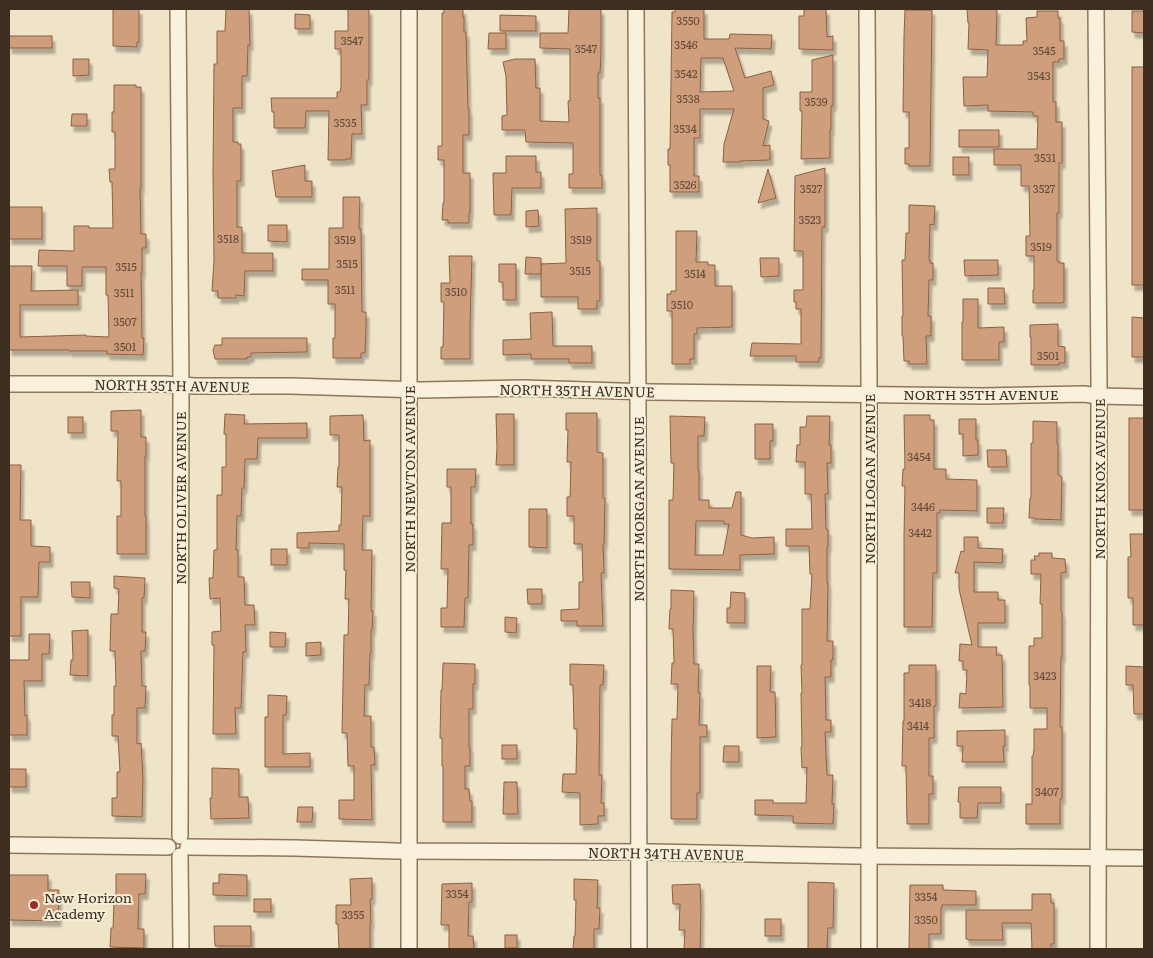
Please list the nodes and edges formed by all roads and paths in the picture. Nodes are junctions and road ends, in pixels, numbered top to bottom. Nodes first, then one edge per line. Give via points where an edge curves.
1 (178, 9) edge
2 (409, 9) edge
3 (636, 9) edge
4 (867, 9) edge
5 (1096, 9) edge
6 (9, 384) edge
7 (181, 385) junction
8 (409, 389) junction
9 (638, 392) junction
10 (869, 394) junction
11 (1099, 396) junction
12 (1144, 397) edge
13 (9, 845) edge
14 (179, 847) junction
15 (409, 850) junction
16 (639, 852) junction
17 (869, 856) junction
18 (1098, 858) junction
19 (1144, 858) edge
20 (181, 949) edge
21 (409, 949) edge
22 (639, 949) edge
23 (869, 949) edge
24 (1098, 949) edge

1 - 7 street, NORTH OLIVER AVENUE
2 - 8 street, NORTH NEWTON AVENUE
3 - 9 street, NORTH MORGAN AVENUE
4 - 10 street, NORTH LOGAN AVENUE
5 - 11 street, NORTH KNOX AVENUE
6 - 7 street, NORTH 35TH AVENUE
7 - 8 street, NORTH 35TH AVENUE
7 - 14 street, NORTH OLIVER AVENUE
8 - 9 street, NORTH 35TH AVENUE
8 - 15 street, NORTH NEWTON AVENUE
9 - 10 street, NORTH 35TH AVENUE
9 - 16 street, NORTH MORGAN AVENUE
10 - 11 street, NORTH 35TH AVENUE
10 - 17 street, NORTH LOGAN AVENUE
11 - 12 street, NORTH 35TH AVENUE
11 - 18 street, NORTH KNOX AVENUE
13 - 14 street, NORTH 34TH AVENUE
14 - 15 street, NORTH 34TH AVENUE
14 - 20 street, NORTH OLIVER AVENUE
15 - 16 street, NORTH 34TH AVENUE
15 - 21 street, NORTH NEWTON AVENUE
16 - 17 street, NORTH 34TH AVENUE
16 - 22 street, NORTH MORGAN AVENUE
17 - 18 street, NORTH 34TH AVENUE
17 - 23 street, NORTH LOGAN AVENUE
18 - 19 street, NORTH 34TH AVENUE
18 - 24 street, NORTH KNOX AVENUE

